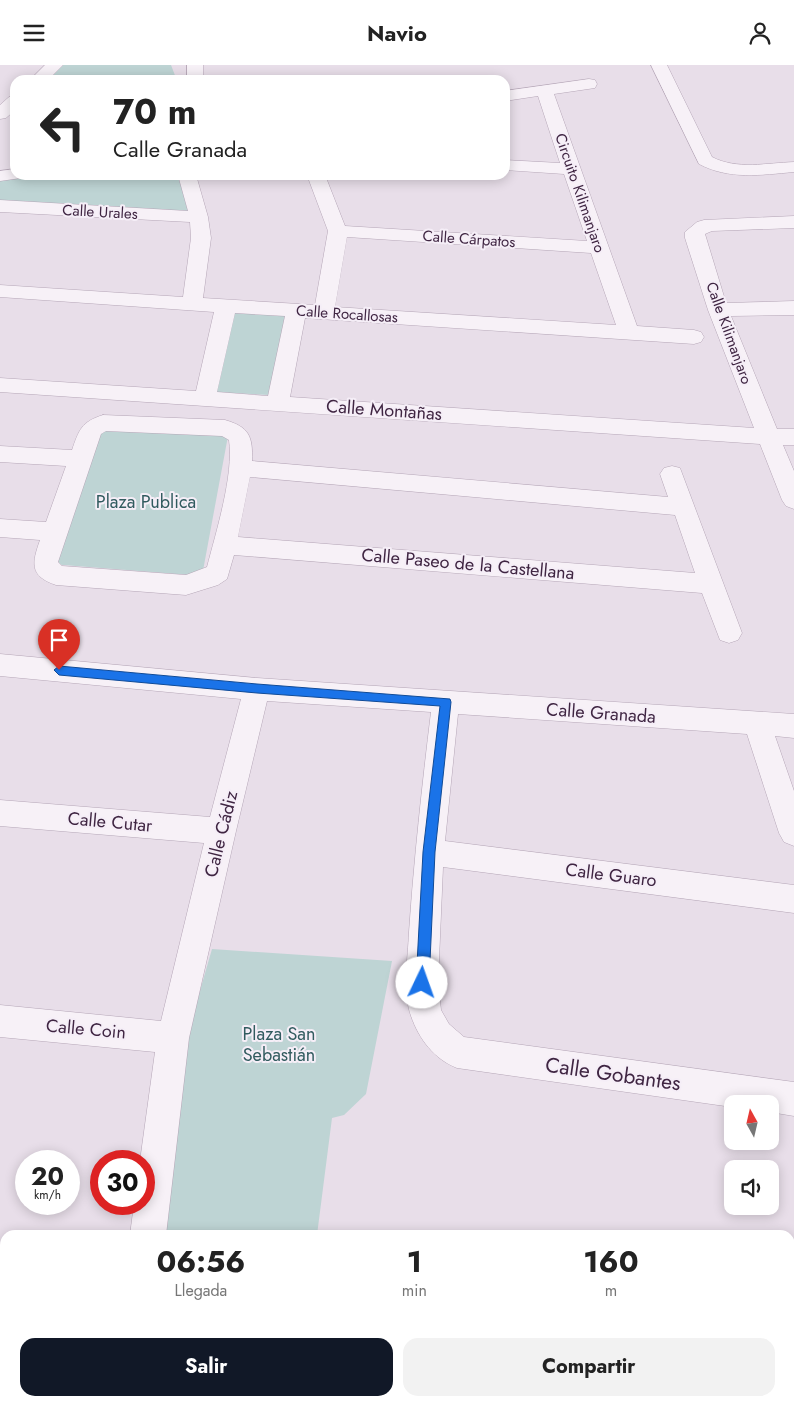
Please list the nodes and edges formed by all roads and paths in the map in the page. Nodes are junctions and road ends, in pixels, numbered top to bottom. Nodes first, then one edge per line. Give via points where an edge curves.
1 (55, 65) edge
2 (659, 65) edge
3 (44, 75) edge
4 (589, 85) dead end
5 (544, 90) junction
6 (510, 95) edge
7 (510, 165) edge
8 (794, 167) edge
9 (572, 169) junction
10 (188, 180) edge
11 (318, 180) edge
12 (0, 206) edge
13 (199, 217) junction
14 (794, 222) edge
15 (338, 231) junction
16 (599, 248) junction
17 (0, 291) edge
18 (192, 304) junction
19 (226, 306) junction
20 (794, 308) edge
21 (718, 310) junction
22 (296, 311) junction
23 (324, 312) junction
24 (629, 333) junction
25 (694, 337) dead end
26 (0, 385) edge
27 (205, 398) junction
28 (278, 403) junction
29 (768, 437) junction
30 (794, 437) edge
31 (0, 454) edge
32 (80, 459) junction
33 (240, 468) junction
34 (672, 474) dead end
35 (794, 500) edge
36 (684, 507) junction
37 (0, 528) edge
38 (54, 532) junction
39 (224, 545) junction
40 (711, 584) junction
41 (728, 633) dead end
42 (0, 665) edge
43 (257, 689) junction
44 (446, 702) junction
45 (757, 724) junction
46 (794, 726) edge
47 (0, 813) edge
48 (221, 831) junction
49 (794, 833) edge
50 (429, 852) junction
51 (794, 899) edge
52 (0, 1021) edge
53 (173, 1037) junction
54 (794, 1099) edge
55 (149, 1230) edge

1 - 3 street
2 - 8 street via 705,160 719,168 732,170
4 - 5 street
5 - 6 street
5 - 9 street, Circuito Kilimanjaro
7 - 9 street
9 - 16 street, Circuito Kilimanjaro
10 - 13 street
11 - 15 street
12 - 13 street, Calle Urales
13 - 18 street via 201,238
14 - 21 street, Calle Kilimanjaro via 712,225 695,232
15 - 16 street, Calle Cárpatos
15 - 23 street
16 - 24 street, Circuito Kilimanjaro
17 - 18 street, Calle Rocallosas
18 - 19 street, Calle Rocallosas
19 - 22 street, Calle Rocallosas
19 - 27 street
20 - 21 street
21 - 29 street, Calle Kilimanjaro
22 - 23 street, Calle Rocallosas
22 - 28 street
23 - 24 street, Calle Rocallosas
24 - 25 street, Calle Rocallosas
26 - 27 street, Calle Montañas
27 - 28 street, Calle Montañas
28 - 29 street, Calle Montañas
29 - 30 street, Calle Montañas
29 - 35 street, Calle Kilimanjaro
31 - 32 street
32 - 33 street via 90,432 103,423 225,428 235,432 242,441
32 - 38 street
33 - 36 street
33 - 39 street
34 - 36 street
36 - 40 street
37 - 38 street
38 - 39 street via 45,561 46,567 56,575 186,585 218,572
39 - 40 street, Calle Paseo de la Castellana
40 - 41 street
42 - 43 street
43 - 44 street, Calle Granada
43 - 48 street, Calle Cádiz
44 - 45 street, Calle Granada
44 - 50 street
45 - 46 street, Calle Granada
45 - 49 street
47 - 48 street, Calle Cutar
48 - 53 street, Calle Cádiz
50 - 51 street, Calle Guaro
50 - 54 street, Calle Gobantes via 422,983 426,1014 438,1035 457,1052
52 - 53 street, Calle Coin
53 - 55 street, Calle Cádiz

